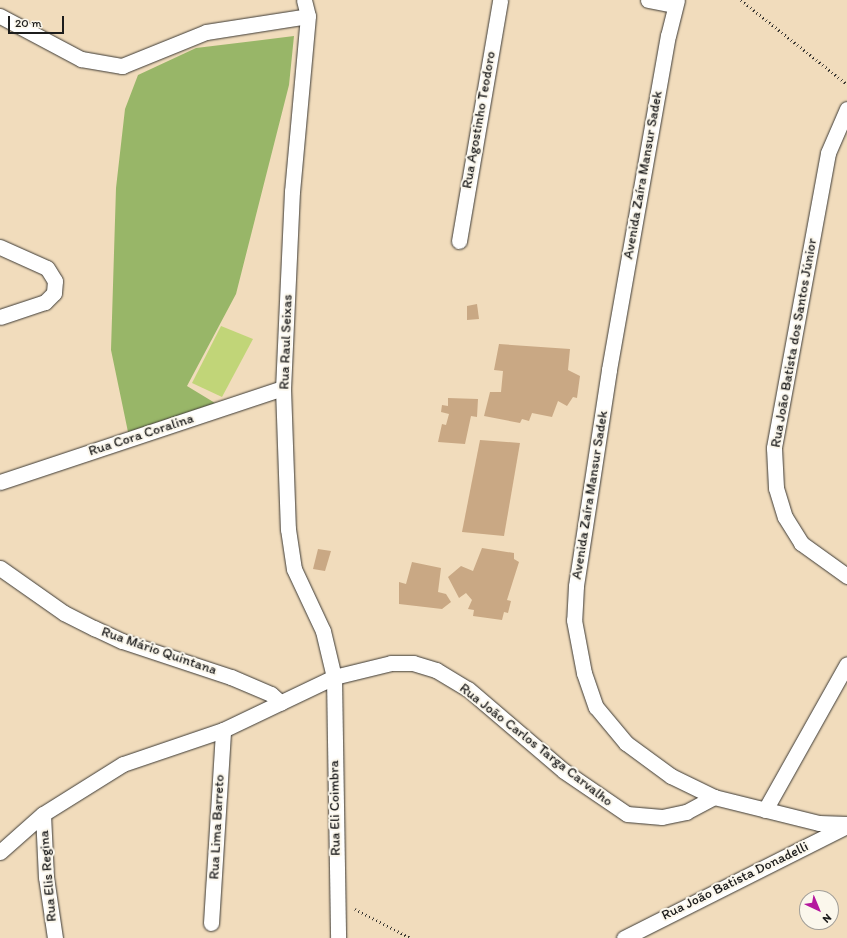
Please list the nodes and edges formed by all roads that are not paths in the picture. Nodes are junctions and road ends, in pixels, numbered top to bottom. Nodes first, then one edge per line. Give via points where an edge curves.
1 (304, 0) edge
2 (500, 0) edge
3 (648, 0) edge
4 (676, 2) edge
5 (0, 16) edge
6 (308, 16) junction
7 (847, 109) edge
8 (459, 241) dead end
9 (0, 247) edge
10 (0, 317) edge
11 (283, 388) junction
12 (0, 482) edge
13 (0, 568) edge
14 (847, 576) edge
15 (847, 664) edge
16 (334, 677) junction
17 (281, 703) junction
18 (223, 730) junction
19 (714, 797) junction
20 (765, 810) junction
21 (43, 814) junction
22 (847, 825) edge
23 (0, 852) edge
24 (211, 923) dead end
25 (55, 938) edge
26 (338, 938) edge
27 (624, 938) edge

1 - 6 street, Rua Raul Seixas
2 - 8 street, Rua Agostinho Teodoro
3 - 4 street
4 - 19 street, Avenida Zaíra Mansur Sadek via 609,370 574,620 584,673 596,707 643,758 671,776
5 - 6 street via 81,59 122,66 206,32
6 - 11 street, Rua Raul Seixas via 292,191
7 - 14 street, Rua João Batista dos Santos Júnior via 828,153 774,448 776,488 785,517 801,543
9 - 10 street via 47,268 55,281 54,293 46,302
11 - 12 street, Rua Cora Coralina
11 - 16 street, Rua Raul Seixas via 289,549 294,569 323,631
13 - 17 street, Rua Mário Quintana via 94,628 122,641 231,677 271,694
15 - 20 street
16 - 17 street, Rua João Carlos Targa Carvalho
16 - 19 street, Rua João Carlos Targa Carvalho via 391,663 413,663 436,670 468,689 564,771 626,814 662,817 686,812
16 - 26 street, Rua Eli Coimbra
17 - 18 street, Rua João Carlos Targa Carvalho
18 - 21 street, Rua João Carlos Targa Carvalho via 123,764
18 - 24 street, Rua Lima Barreto
19 - 20 street, Avenida Zaíra Mansur Sadek
20 - 22 street, Avenida Zaíra Mansur Sadek via 820,823
21 - 23 street, Rua João Carlos Targa Carvalho
21 - 25 street, Rua Elis Regina via 46,877
22 - 27 street, Rua João Batista Donadelli

